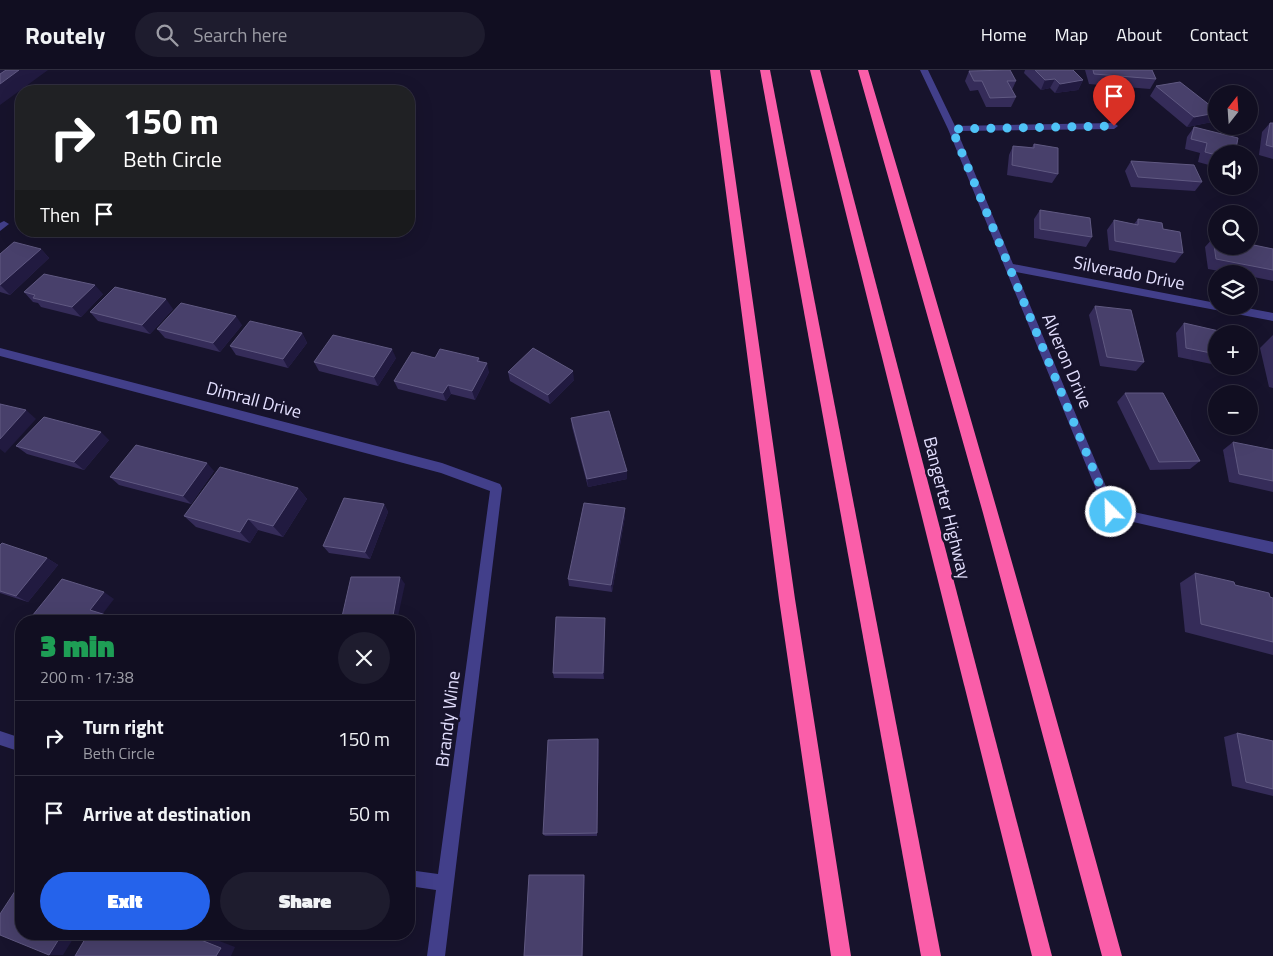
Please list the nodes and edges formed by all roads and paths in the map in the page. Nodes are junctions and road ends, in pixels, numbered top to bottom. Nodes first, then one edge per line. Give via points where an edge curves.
1 (715, 70) edge
2 (765, 70) edge
3 (815, 70) edge
4 (864, 70) edge
5 (924, 70) edge
6 (1114, 126) dead end
7 (952, 129) junction
8 (1009, 267) junction
9 (1273, 317) edge
10 (0, 352) edge
11 (496, 488) joint
12 (1273, 548) edge
13 (0, 738) edge
14 (15, 743) edge
15 (415, 879) edge
16 (445, 883) junction
17 (436, 956) edge
18 (841, 956) edge
19 (931, 956) edge
20 (1042, 956) edge
21 (1112, 956) edge

1 - 18 highway via 787,599
2 - 19 highway
3 - 20 highway, Bangerter Highway
4 - 21 highway via 1035,667
5 - 7 street, Alveron Drive
6 - 7 street
7 - 8 street, Alveron Drive
8 - 9 street, Silverado Drive
8 - 12 street, Alveron Drive via 1111,512
10 - 11 street, Dimrall Drive via 442,468
11 - 16 street, Brandy Wine
13 - 14 street
15 - 16 street
16 - 17 street, Brandy Wine

